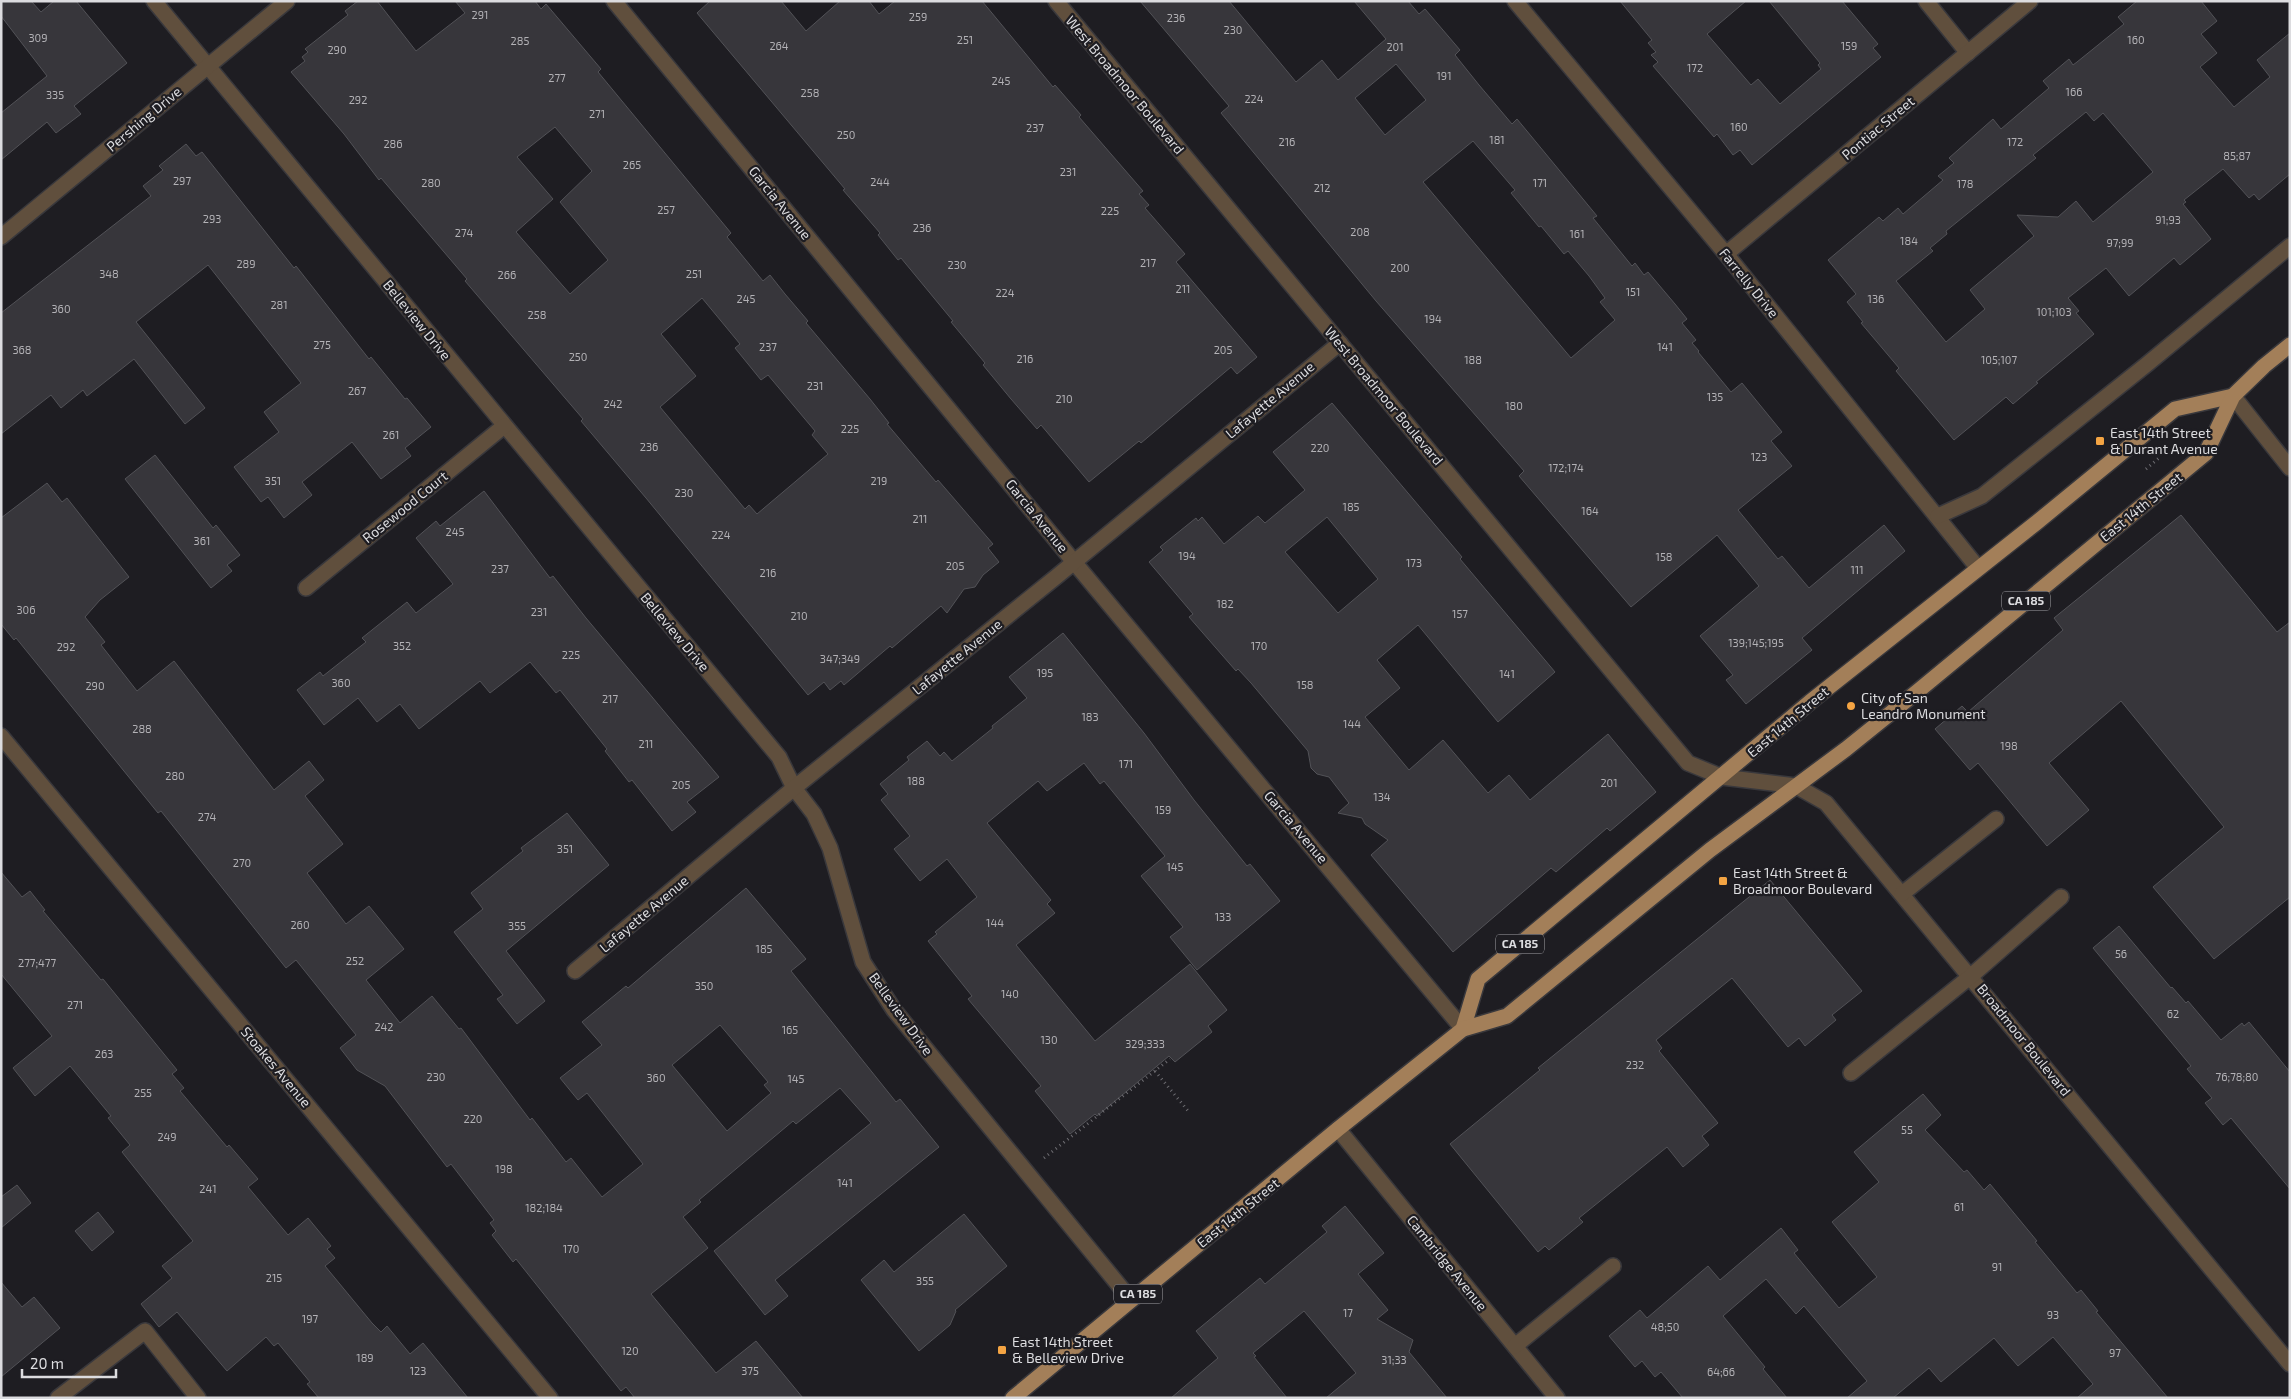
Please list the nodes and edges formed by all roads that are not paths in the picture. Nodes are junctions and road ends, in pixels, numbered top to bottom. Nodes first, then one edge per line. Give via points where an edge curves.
1 (154, 1) edge
2 (288, 1) edge
3 (614, 1) edge
4 (1056, 1) edge
5 (1516, 1) edge
6 (1926, 1) edge
7 (2030, 1) edge
8 (1968, 53) junction
9 (208, 66) junction
10 (1, 237) edge
11 (2290, 246) edge
12 (1726, 254) junction
13 (1340, 343) junction
14 (2290, 345) edge
15 (2233, 396) junction
16 (504, 426) junction
17 (2290, 468) edge
18 (1938, 516) junction
19 (1074, 562) junction
20 (1978, 568) junction
21 (306, 588) dead end
22 (1, 736) edge
23 (1722, 777) junction
24 (1796, 786) junction
25 (794, 788) junction
26 (1996, 819) dead end
27 (1902, 894) junction
28 (2061, 897) dead end
29 (576, 971) dead end
30 (1971, 976) junction
31 (1463, 1028) junction
32 (1851, 1073) dead end
33 (1338, 1129) junction
34 (1613, 1266) dead end
35 (1132, 1300) junction
36 (1515, 1346) junction
37 (2290, 1364) edge
38 (58, 1398) edge
39 (198, 1398) edge
40 (550, 1398) edge
41 (1013, 1398) edge
42 (1557, 1398) edge

1 - 9 street, Belleview Drive
2 - 9 street, Pershing Drive
3 - 19 street, Garcia Avenue
4 - 13 street, West Broadmoor Boulevard
5 - 12 street, Farrelly Drive
6 - 8 street
7 - 8 street, Pontiac Street
8 - 12 street, Pontiac Street
9 - 10 street, Pershing Drive
9 - 16 street, Belleview Drive
11 - 18 street via 1982,496
12 - 18 street, Farrelly Drive
13 - 19 street, Lafayette Avenue
13 - 23 street, West Broadmoor Boulevard via 1688,763
14 - 15 main road, CA 185
15 - 17 street
15 - 20 main road, East 14th Street / CA 185 via 2175,409
15 - 24 main road, East 14th Street / CA 185 via 2206,453 1918,691
16 - 21 street, Rosewood Court
16 - 25 street, Belleview Drive via 779,757
18 - 20 street, Farrelly Drive
19 - 25 street, Lafayette Avenue
19 - 31 street, Garcia Avenue
20 - 23 main road, East 14th Street / CA 185
22 - 40 street, Stoakes Avenue
23 - 24 street, Broadmoor Boulevard
23 - 31 main road, East 14th Street / CA 185 via 1478,980
24 - 27 street, Broadmoor Boulevard via 1826,802
24 - 31 main road, East 14th Street / CA 185 via 1710,850 1508,1016
25 - 29 street, Lafayette Avenue
25 - 35 street, Belleview Drive via 814,814 830,848 863,962 894,1010
26 - 27 street
27 - 30 street, Broadmoor Boulevard
28 - 30 street
30 - 32 street
30 - 37 street, Broadmoor Boulevard
31 - 33 main road, East 14th Street / CA 185
33 - 35 main road, East 14th Street / CA 185
33 - 36 street, Cambridge Avenue
34 - 36 street
35 - 41 main road, East 14th Street / CA 185
36 - 42 street, Cambridge Avenue
38 - 39 street via 145,1331

